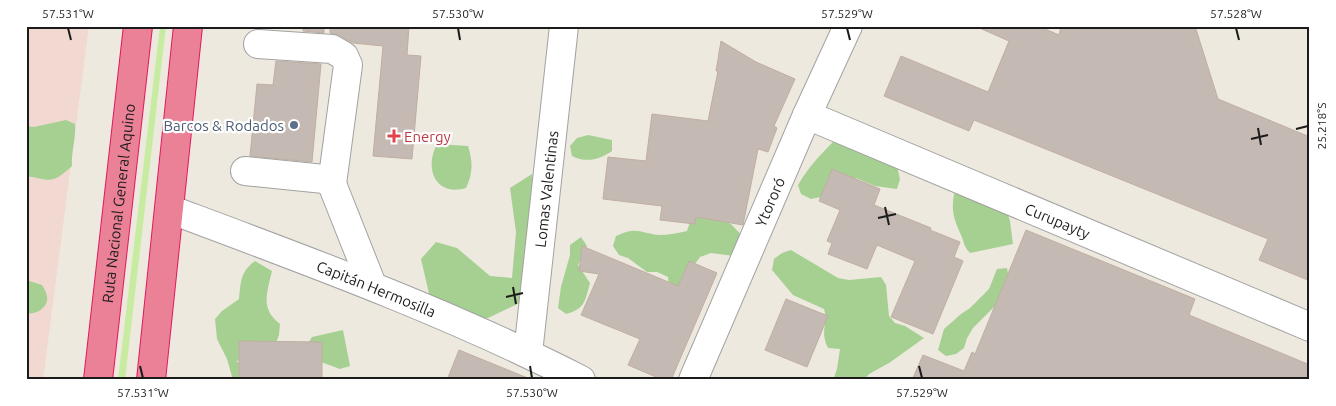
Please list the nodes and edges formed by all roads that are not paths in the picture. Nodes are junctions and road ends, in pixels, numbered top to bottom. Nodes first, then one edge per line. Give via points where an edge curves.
1 (138, 26) edge
2 (188, 26) edge
3 (564, 26) edge
4 (848, 26) edge
5 (258, 44) dead end
6 (808, 115) junction
7 (245, 171) dead end
8 (332, 184) junction
9 (169, 209) junction
10 (372, 285) junction
11 (1310, 326) edge
12 (528, 353) junction
13 (98, 380) edge
14 (151, 380) edge
15 (581, 380) edge
16 (693, 380) edge

1 - 13 highway, Ruta Nacional General Aquino
2 - 9 highway
3 - 12 street, Lomas Valentinas
4 - 6 street, Ytororó
5 - 8 street via 332,49 344,56 348,65
6 - 11 street, Curupayty
6 - 16 street, Ytororó
7 - 8 street via 324,179
8 - 10 street
9 - 10 street, Capitán Hermosilla
9 - 14 highway
10 - 12 street, Capitán Hermosilla
12 - 15 street, Capitán Hermosilla

